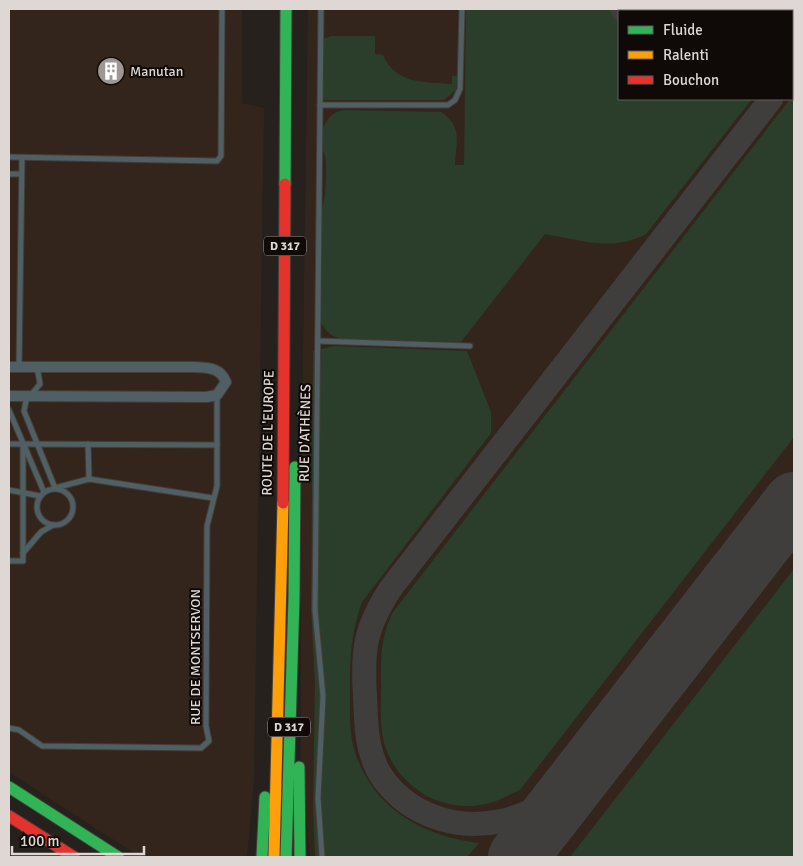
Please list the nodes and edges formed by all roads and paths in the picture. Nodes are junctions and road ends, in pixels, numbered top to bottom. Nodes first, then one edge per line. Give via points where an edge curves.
1 (222, 9) edge
2 (286, 9) edge
3 (297, 9) edge
4 (321, 9) edge
5 (462, 9) edge
6 (320, 105) junction
7 (9, 157) edge
8 (22, 158) junction
9 (9, 174) edge
10 (20, 174) junction
11 (318, 342) junction
12 (470, 346) dead end
13 (14, 367) edge
14 (37, 367) junction
15 (31, 395) junction
16 (217, 395) junction
17 (9, 396) edge
18 (9, 410) edge
19 (9, 444) edge
20 (23, 444) junction
21 (88, 444) junction
22 (37, 445) junction
23 (217, 445) junction
24 (89, 478) junction
25 (55, 488) junction
26 (9, 490) edge
27 (23, 493) junction
28 (42, 494) junction
29 (213, 498) junction
30 (54, 525) junction
31 (23, 553) junction
32 (9, 561) edge
33 (294, 598) junction
34 (280, 601) junction
35 (9, 728) edge
36 (9, 787) edge
37 (9, 816) edge
38 (264, 817) junction
39 (74, 857) edge
40 (120, 857) edge
41 (258, 857) edge
42 (262, 857) edge
43 (274, 857) edge
44 (286, 857) edge
45 (301, 857) edge
46 (322, 857) edge

1 - 8 lane via 221,156 217,161
2 - 34 main road, ROUTE DE L'EUROPE / D 317
3 - 33 main road, ROUTE DE L'EUROPE / D 317
4 - 6 lane, RUE D'ATHÈNES
5 - 6 lane via 460,89 455,100 448,105
6 - 11 lane, RUE D'ATHÈNES
7 - 8 lane
8 - 10 lane
9 - 10 lane
10 - 13 lane
11 - 12 lane
11 - 46 lane, RUE D'ATHÈNES via 315,610 323,696 318,798
13 - 14 street
14 - 15 lane via 40,384
14 - 16 street via 216,369 226,382
15 - 16 street
15 - 17 street
15 - 22 lane via 24,411
16 - 23 lane, RUE DE MONTSERVON
18 - 20 lane
19 - 20 lane
20 - 22 lane
20 - 27 lane
20 - 28 lane
21 - 22 lane
21 - 23 lane
21 - 24 lane
22 - 25 lane
23 - 29 lane, RUE DE MONTSERVON via 217,486
24 - 25 lane
24 - 29 lane
25 - 28 lane
25 - 30 lane via 66,492 74,508 70,518
26 - 27 lane
27 - 28 lane
27 - 31 lane
28 - 30 lane via 37,503 39,515 47,524
29 - 35 lane, RUE DE MONTSERVON via 207,526 206,726 209,741 201,748 42,746 19,730
30 - 31 lane via 41,532
31 - 32 lane via 23,561
33 - 44 main road, ROUTE DE L'EUROPE / D 317
33 - 45 main road via 298,607
34 - 38 main road via 271,608
34 - 43 main road, ROUTE DE L'EUROPE / D 317
36 - 40 main road
37 - 39 main road
38 - 41 main road
38 - 42 main road

